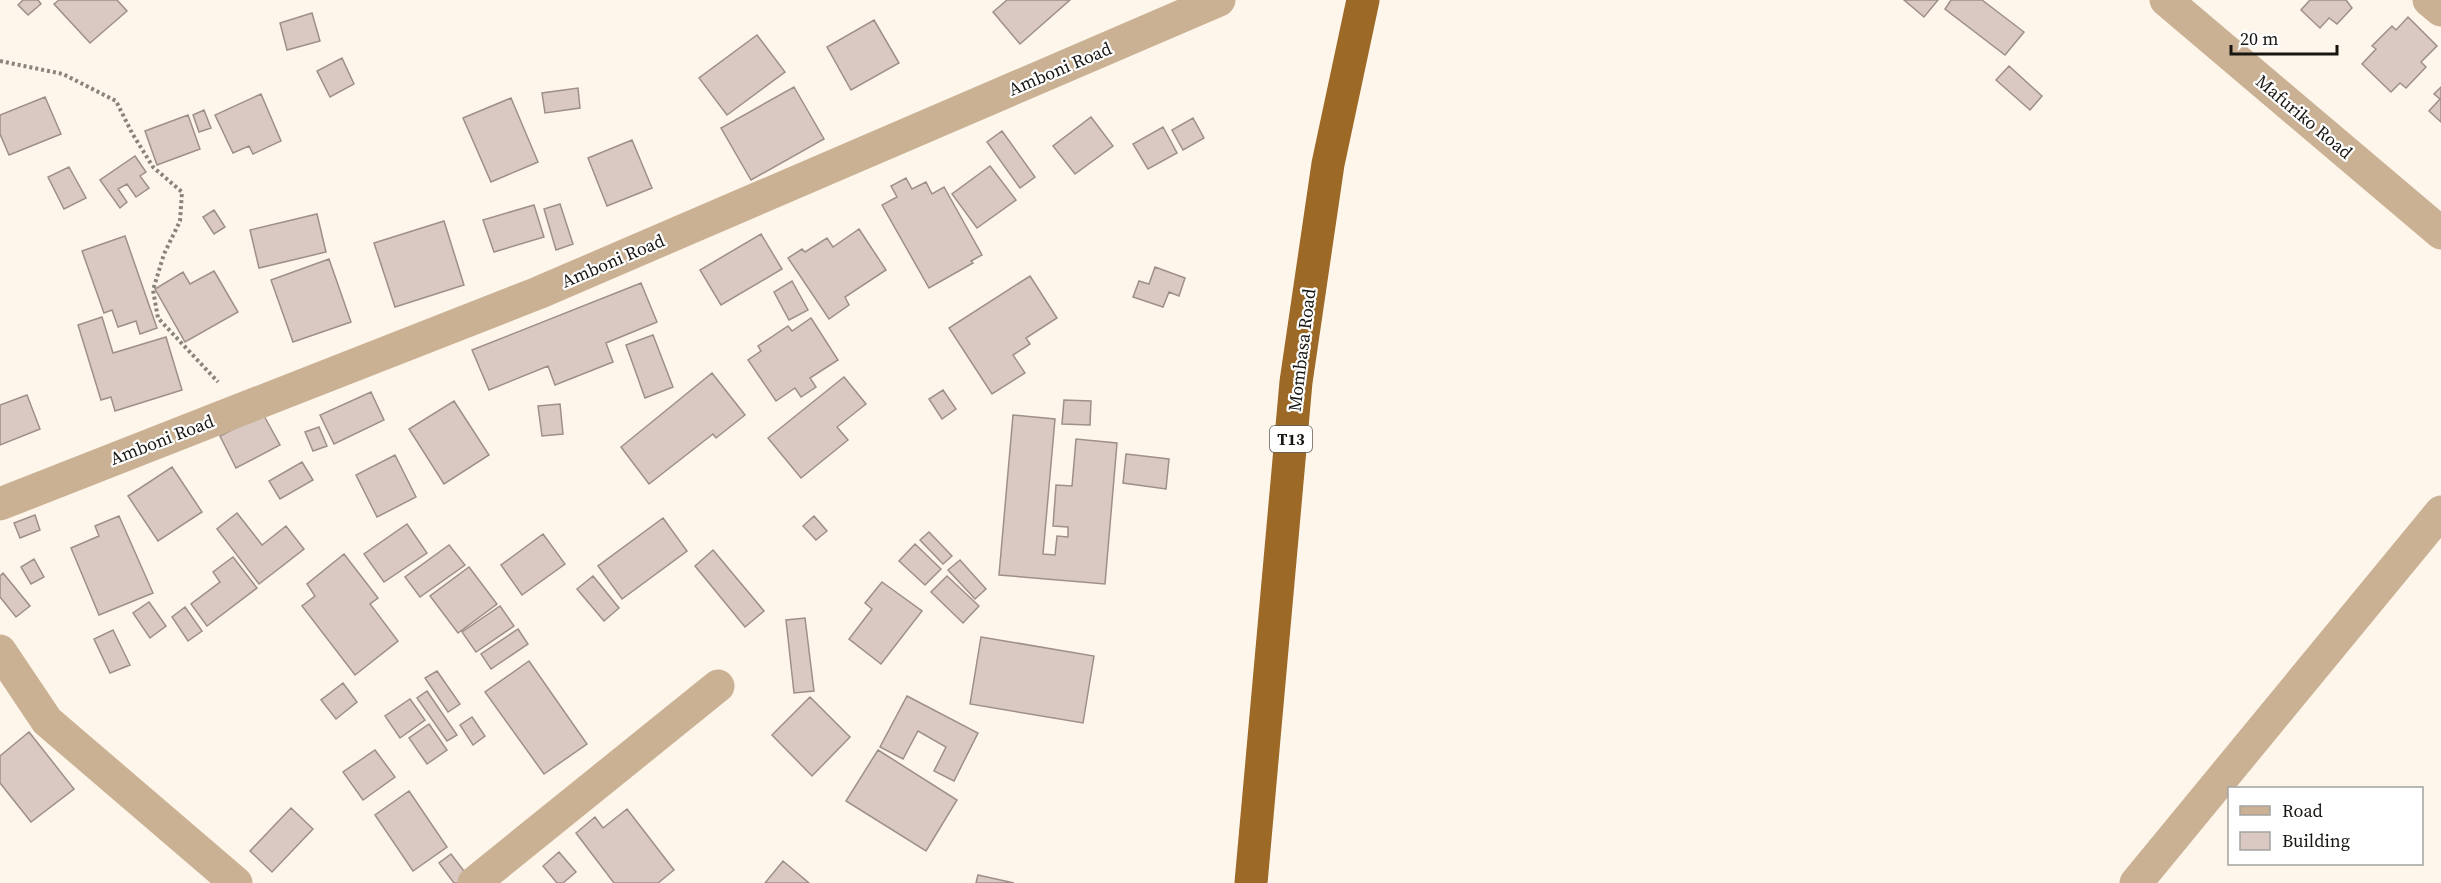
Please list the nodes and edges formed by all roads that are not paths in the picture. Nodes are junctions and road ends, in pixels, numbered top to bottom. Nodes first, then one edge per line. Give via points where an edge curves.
1 (1219, 0) edge
2 (1363, 0) edge
3 (2166, 0) edge
4 (2429, 0) edge
5 (2441, 10) edge
6 (2441, 233) edge
7 (0, 504) edge
8 (2441, 512) edge
9 (0, 651) edge
10 (718, 686) dead end
11 (236, 883) edge
12 (474, 883) edge
13 (1251, 883) edge
14 (2136, 883) edge

1 - 7 street, Amboni Road via 538,293
2 - 13 highway, Mombasa Road / T13 via 1328,164 1296,382
3 - 6 street, Mafuriko Road
4 - 5 street
8 - 14 street
9 - 11 street via 47,721
10 - 12 street

